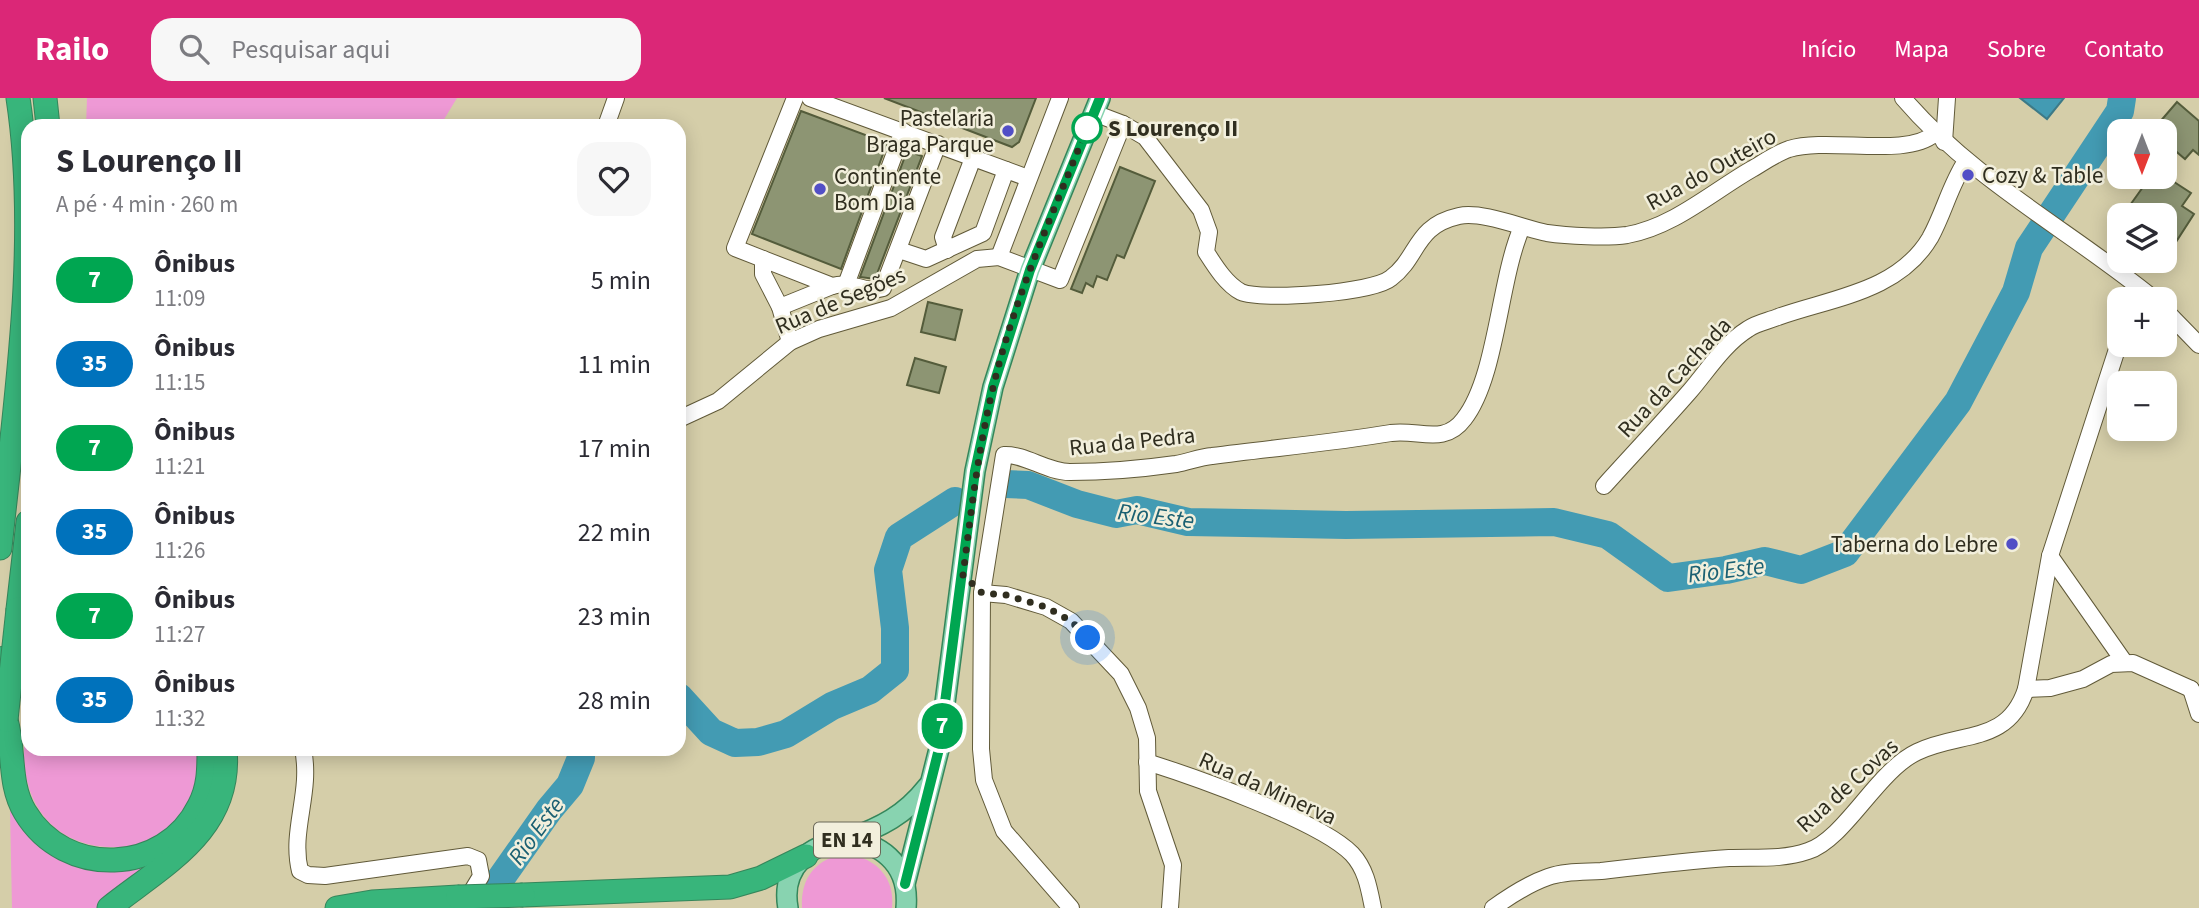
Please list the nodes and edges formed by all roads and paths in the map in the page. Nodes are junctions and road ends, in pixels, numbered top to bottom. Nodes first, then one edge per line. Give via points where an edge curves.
1 (18, 98) edge
2 (45, 98) edge
3 (616, 98) edge
4 (795, 98) edge
5 (810, 98) edge
6 (1060, 98) edge
7 (1903, 98) edge
8 (1947, 98) edge
9 (1097, 105) edge
10 (22, 119) edge
11 (47, 119) edge
12 (608, 119) edge
13 (1123, 124) junction
14 (903, 131) junction
15 (1939, 138) junction
16 (938, 144) junction
17 (973, 158) junction
18 (1966, 161) junction
19 (1006, 170) junction
20 (1028, 178) junction
21 (1522, 227) junction
22 (899, 250) junction
23 (947, 250) junction
24 (999, 257) junction
25 (763, 259) junction
26 (1030, 270) junction
27 (840, 284) junction
28 (2132, 287) edge
29 (21, 301) edge
30 (780, 307) junction
31 (2177, 322) edge
32 (21, 336) edge
33 (790, 342) junction
34 (2199, 343) edge
35 (2114, 357) edge
36 (0, 416) edge
37 (686, 416) edge
38 (1604, 486) dead end
39 (0, 548) edge
40 (2050, 556) junction
41 (963, 575) junction
42 (21, 583) edge
43 (982, 593) junction
44 (21, 654) edge
45 (0, 659) edge
46 (2125, 663) junction
47 (21, 669) edge
48 (0, 673) edge
49 (2195, 684) edge
50 (2026, 689) junction
51 (2199, 714) edge
52 (6, 720) junction
53 (0, 749) edge
54 (209, 756) edge
55 (224, 756) edge
56 (305, 756) edge
57 (1147, 762) junction
58 (930, 784) junction
59 (846, 840) junction
60 (806, 856) junction
61 (905, 884) junction
62 (460, 903) edge
63 (109, 908) edge
64 (337, 908) edge
65 (788, 908) edge
66 (906, 908) edge
67 (1071, 908) edge
68 (1170, 908) edge
69 (1373, 908) edge
70 (1493, 908) edge

1 - 10 highway
2 - 11 highway
3 - 12 street
4 - 25 street via 735,247
5 - 14 street
6 - 20 street
7 - 15 street
8 - 15 street
9 - 13 street, Rua do Outeiro
9 - 26 main road, EN 14
13 - 21 street, Rua do Outeiro via 1145,137 1196,201 1207,223 1206,252 1228,282 1248,294 1357,291 1378,286 1393,277 1422,235 1444,220 1463,215
13 - 26 street via 1060,280
14 - 16 street
14 - 27 street
15 - 18 street
15 - 21 street, Rua do Outeiro via 1924,143 1822,143 1789,149 1659,227 1624,236 1550,233
16 - 17 street
16 - 22 street
17 - 19 street
17 - 23 street via 943,237
18 - 28 street
18 - 38 street, Rua da Cachada via 1929,238 1909,262 1880,283 1847,298 1749,328 1720,354
19 - 20 street
19 - 23 street via 983,233
20 - 24 street
21 - 43 street, Rua da Pedra via 1478,392 1471,408 1448,434 1407,431 1113,470 1066,472 1014,454 1004,455
22 - 23 street via 926,259
22 - 27 street via 883,288 871,292
24 - 26 street
24 - 33 street, Rua de Segões via 977,259 891,308
25 - 27 street
25 - 30 street via 763,274
26 - 41 main road, EN 14 via 1000,361 975,471
27 - 30 street
29 - 36 highway
30 - 33 street
31 - 34 street
32 - 39 highway
33 - 37 street, Rua de Segões via 718,401
35 - 40 street, Rua de Covas
40 - 46 street
40 - 50 street, Rua de Covas
41 - 43 street
41 - 58 main road, EN 14
42 - 52 highway, bridge
43 - 57 street via 1046,607 1071,621 1121,674 1147,738
43 - 67 street via 984,780 1004,831
44 - 45 highway
46 - 49 street
46 - 50 street via 2050,688
47 - 48 highway
49 - 51 street
50 - 70 street, Rua de Covas via 2019,709 2003,724 1920,750 1898,762 1813,850 1791,857 1730,858 1551,876 1518,890
52 - 53 highway
52 - 54 highway via 13,744 15,792 25,813 53,842 71,853 103,862 141,857 177,835 203,796
55 - 63 highway via 219,799 205,827 181,854
56 - 62 street via 308,771 296,843 300,871 325,876 468,856 478,860 481,876
57 - 68 street via 1148,791 1173,865
57 - 69 street, Rua da Minerva via 1228,791 1323,835 1352,854 1368,879
58 - 59 main road, EN 14 via 887,824
58 - 61 main road, EN 14
59 - 60 main road, EN 14 via 828,843
59 - 61 main road, EN 14 via 882,851
60 - 62 highway, bridge via 730,887 523,895
60 - 65 main road, EN 14 via 789,882
61 - 66 main road, EN 14
62 - 64 highway via 372,902

